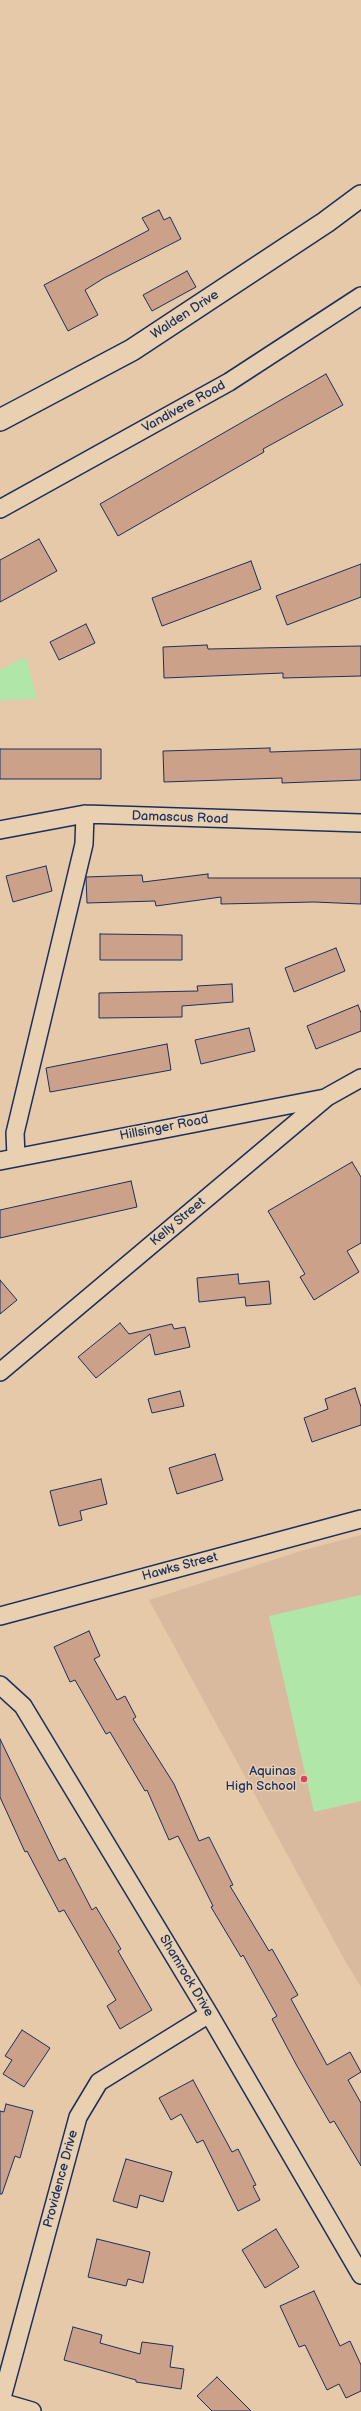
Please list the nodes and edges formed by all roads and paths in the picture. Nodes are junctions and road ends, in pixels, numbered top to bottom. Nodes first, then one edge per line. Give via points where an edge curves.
1 (361, 196) edge
2 (361, 296) edge
3 (0, 420) edge
4 (0, 509) edge
5 (85, 814) junction
6 (361, 823) edge
7 (0, 830) edge
8 (361, 1078) edge
9 (327, 1097) junction
10 (8, 1158) edge
11 (0, 1372) edge
12 (361, 1519) edge
13 (0, 1616) edge
14 (0, 1685) edge
15 (209, 2014) junction
16 (361, 2275) edge
17 (0, 2403) edge
18 (32, 2411) edge

1 - 3 street, Walden Drive via 326,222 132,350
2 - 4 street, Vandivere Road via 229,382
5 - 6 street, Damascus Road
5 - 7 street, Damascus Road
5 - 10 street via 84,844
8 - 9 street, Kelly Street
9 - 10 street, Hillsinger Road
9 - 11 street, Kelly Street
12 - 13 street, Hawks Street
14 - 15 street, Shamrock Drive via 23,1706
15 - 16 street, Shamrock Drive
15 - 17 street, Providence Drive via 99,2082 78,2117
17 - 18 street

